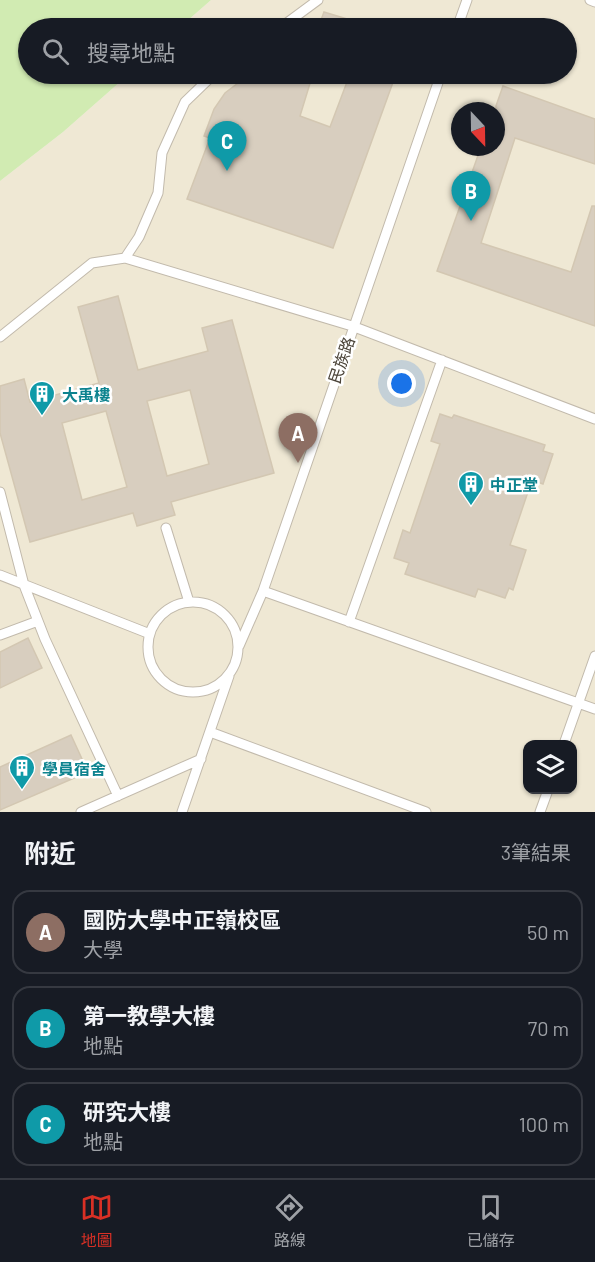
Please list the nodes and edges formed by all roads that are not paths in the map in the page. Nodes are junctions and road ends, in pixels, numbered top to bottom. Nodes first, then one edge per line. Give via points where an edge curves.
1 (318, 0) edge
2 (467, 0) edge
3 (590, 0) edge
4 (595, 2) edge
5 (294, 18) edge
6 (461, 18) edge
7 (204, 84) edge
8 (437, 84) edge
9 (125, 258) junction
10 (352, 326) junction
11 (0, 337) edge
12 (442, 360) junction
13 (595, 419) edge
14 (0, 492) edge
15 (166, 528) dead end
16 (0, 575) edge
17 (24, 585) junction
18 (263, 591) junction
19 (189, 602) junction
20 (38, 621) junction
21 (349, 622) junction
22 (150, 634) junction
23 (0, 635) edge
24 (239, 646) junction
25 (595, 656) edge
26 (229, 676) junction
27 (578, 704) junction
28 (595, 709) edge
29 (210, 732) junction
30 (565, 740) edge
31 (201, 759) junction
32 (546, 794) edge
33 (117, 796) junction
34 (81, 812) edge
35 (182, 812) edge
36 (426, 812) edge
37 (540, 812) edge

1 - 5 lane
2 - 6 lane
3 - 4 lane
7 - 9 lane via 185,102 162,153 158,193
8 - 10 lane, 民族路
9 - 10 lane
9 - 11 lane via 92,263
10 - 12 lane
10 - 18 lane, 民族路
12 - 13 lane
12 - 21 lane
14 - 17 lane
15 - 19 lane
16 - 17 lane
17 - 20 lane
17 - 22 lane
18 - 21 lane
18 - 24 lane, 民族路
19 - 22 lane via 165,612
19 - 24 lane via 211,606 229,619
20 - 23 lane
20 - 33 lane
21 - 27 lane
22 - 26 lane via 151,665 172,688 186,693 202,692 217,687
24 - 26 lane
25 - 27 lane
26 - 29 lane
27 - 28 lane
27 - 30 lane
29 - 31 lane
29 - 36 lane
31 - 33 lane
31 - 35 lane
32 - 37 lane
33 - 34 lane

